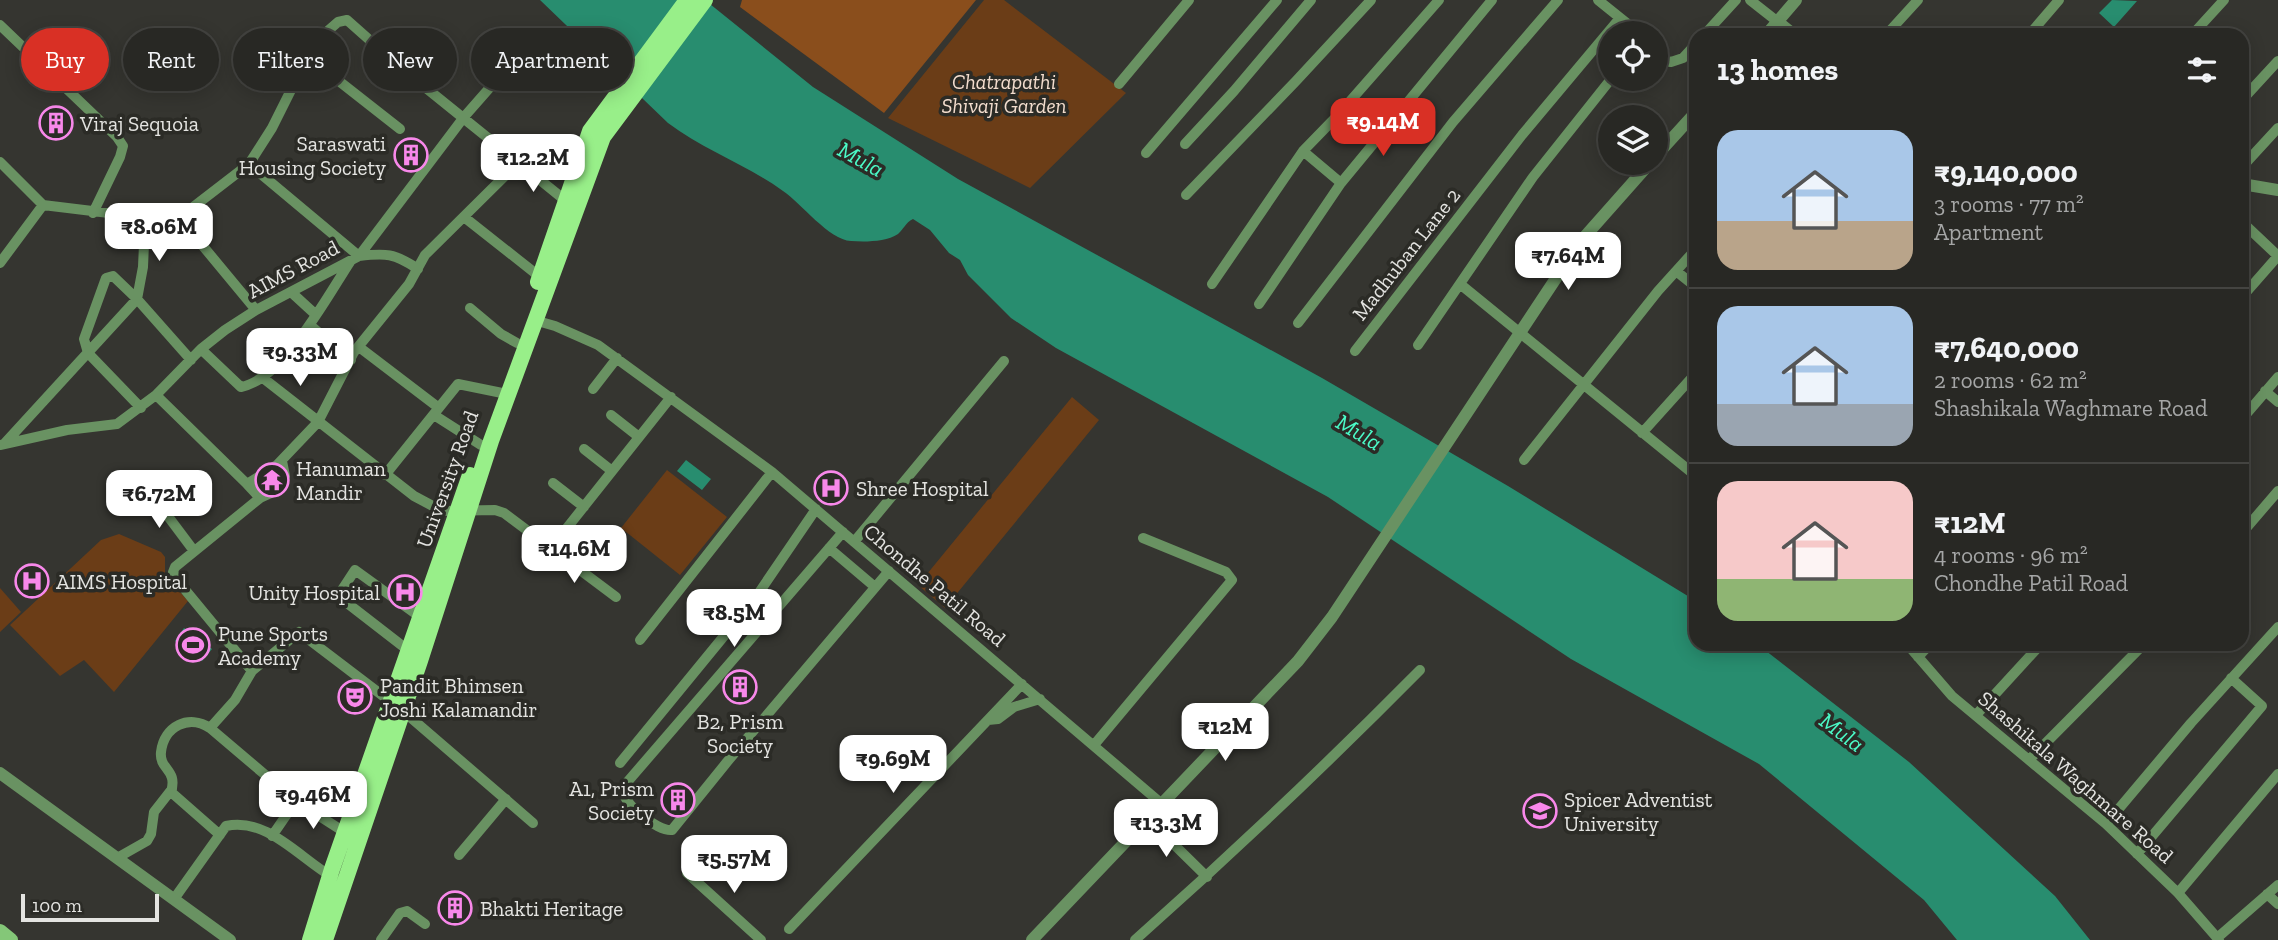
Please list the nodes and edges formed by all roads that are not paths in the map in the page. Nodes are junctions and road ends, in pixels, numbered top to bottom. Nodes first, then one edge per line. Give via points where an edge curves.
1 (687, 0) edge
2 (705, 0) edge
3 (1189, 0) edge
4 (1277, 0) edge
5 (1311, 0) edge
6 (1371, 0) edge
7 (1439, 0) edge
8 (1492, 0) edge
9 (1558, 0) edge
10 (1598, 0) edge
11 (1736, 0) edge
12 (1750, 0) edge
13 (1796, 0) edge
14 (1917, 0) edge
15 (2059, 0) edge
16 (2219, 2) edge
17 (1620, 18) junction
18 (1624, 21) edge
19 (1778, 22) junction
20 (0, 25) edge
21 (331, 28) edge
22 (1710, 28) edge
23 (1772, 28) edge
24 (1785, 28) edge
25 (1892, 28) edge
26 (2035, 28) edge
27 (2198, 28) edge
28 (1689, 52) edge
29 (1668, 61) edge
30 (2276, 67) edge
31 (1119, 84) dead end
32 (349, 89) edge
33 (290, 91) edge
34 (487, 91) edge
35 (1601, 91) edge
36 (2249, 93) edge
37 (464, 117) junction
38 (607, 117) junction
39 (1689, 120) edge
40 (2278, 128) edge
41 (400, 129) dead end
42 (1668, 143) edge
43 (1185, 144) dead end
44 (1303, 151) junction
45 (1146, 152) dead end
46 (2249, 159) edge
47 (0, 162) edge
48 (519, 162) junction
49 (249, 164) junction
50 (1639, 175) edge
51 (1341, 183) junction
52 (2249, 185) edge
53 (2278, 190) edge
54 (1186, 195) dead end
55 (43, 205) junction
56 (572, 205) junction
57 (93, 212) junction
58 (178, 216) junction
59 (464, 217) junction
60 (145, 221) junction
61 (2249, 229) edge
62 (1689, 256) edge
63 (2278, 256) edge
64 (355, 258) junction
65 (0, 263) edge
66 (418, 269) junction
67 (1676, 271) junction
68 (540, 278) junction
69 (1689, 282) edge
70 (1212, 284) dead end
71 (1460, 284) junction
72 (2249, 288) edge
73 (290, 292) junction
74 (137, 299) junction
75 (1259, 304) dead end
76 (470, 308) dead end
77 (256, 310) junction
78 (315, 314) junction
79 (534, 320) junction
80 (1298, 323) dead end
81 (310, 326) junction
82 (1521, 333) junction
83 (517, 343) junction
84 (1418, 345) dead end
85 (359, 346) junction
86 (201, 349) junction
87 (1355, 351) dead end
88 (88, 352) junction
89 (617, 358) junction
90 (191, 360) junction
91 (351, 360) junction
92 (1004, 362) dead end
93 (2278, 377) edge
94 (263, 378) junction
95 (1689, 381) edge
96 (1583, 386) junction
97 (593, 389) dead end
98 (2265, 391) junction
99 (504, 393) junction
100 (156, 395) junction
101 (671, 397) junction
102 (2278, 402) edge
103 (141, 408) junction
104 (2249, 410) edge
105 (436, 411) junction
106 (611, 415) dead end
107 (318, 422) junction
108 (1643, 433) junction
109 (639, 437) junction
110 (2, 444) edge
111 (481, 445) junction
112 (584, 449) dead end
113 (1524, 460) dead end
114 (282, 461) junction
115 (1689, 470) edge
116 (612, 471) junction
117 (772, 472) junction
118 (385, 475) junction
119 (553, 483) dead end
120 (247, 484) junction
121 (149, 491) dead end
122 (2278, 491) edge
123 (260, 498) junction
124 (583, 507) junction
125 (816, 509) junction
126 (463, 512) junction
127 (2249, 525) edge
128 (843, 532) junction
129 (1143, 538) dead end
130 (854, 542) junction
131 (551, 548) junction
132 (829, 548) junction
133 (194, 551) junction
134 (889, 571) junction
135 (875, 587) junction
136 (616, 597) dead end
137 (420, 617) junction
138 (2278, 627) edge
139 (640, 640) dead end
140 (409, 651) junction
141 (1913, 651) edge
142 (1924, 651) edge
143 (2035, 651) edge
144 (2137, 651) edge
145 (1918, 657) junction
146 (1420, 670) dead end
147 (252, 671) junction
148 (2231, 678) junction
149 (1022, 684) junction
150 (1040, 699) junction
151 (397, 707) junction
152 (1976, 715) junction
153 (986, 721) junction
154 (210, 728) junction
155 (1094, 745) junction
156 (2029, 760) junction
157 (620, 763) dead end
158 (0, 773) edge
159 (2278, 774) edge
160 (172, 789) junction
161 (506, 799) junction
162 (296, 801) junction
163 (1162, 804) junction
164 (1148, 818) junction
165 (533, 823) dead end
166 (2106, 824) junction
167 (220, 835) junction
168 (272, 835) junction
169 (351, 837) junction
170 (2137, 854) junction
171 (459, 855) dead end
172 (117, 858) junction
173 (687, 873) dead end
174 (1207, 877) junction
175 (336, 880) junction
176 (2278, 885) edge
177 (2178, 893) junction
178 (2267, 894) junction
179 (174, 900) junction
180 (2278, 904) edge
181 (425, 924) dead end
182 (789, 929) dead end
183 (0, 931) edge
184 (2218, 939) edge
185 (11, 940) edge
186 (230, 940) edge
187 (310, 940) edge
188 (325, 940) edge
189 (381, 940) edge
190 (761, 940) edge
191 (1032, 940) edge
192 (1135, 940) edge

1 - 38 main road
2 - 38 main road
3 - 31 street
4 - 45 street
5 - 43 street
6 - 54 street
7 - 44 street
8 - 51 street
9 - 80 street via 1453,122
10 - 17 street
11 - 22 street
12 - 19 street
13 - 19 street
14 - 25 street
15 - 26 street
16 - 27 street
17 - 18 street
17 - 87 street, Madhuban Lane 2 via 1522,135
19 - 23 street
19 - 24 street
20 - 57 street via 123,146
21 - 37 street via 351,21
28 - 29 street
30 - 36 street
32 - 41 street
33 - 49 street
34 - 37 street, AIMS Road
35 - 71 street via 1533,177
37 - 48 street
37 - 64 street, AIMS Road
38 - 56 main road, University Road via 590,131
39 - 42 street
40 - 46 street
44 - 51 street
44 - 70 street
47 - 55 street
48 - 56 street
48 - 59 street
49 - 58 street
49 - 64 street
50 - 82 street via 1580,242
51 - 75 street
52 - 53 street
55 - 57 street
55 - 65 street
56 - 68 main road, University Road
56 - 79 main road, University Road
57 - 60 street
58 - 60 street
58 - 77 street
59 - 66 street via 425,255
59 - 68 street
60 - 74 street
61 - 63 street
62 - 67 street
63 - 72 street
64 - 66 street via 384,253
64 - 73 street, AIMS Road
64 - 78 street
66 - 85 street
67 - 69 street
67 - 96 street
68 - 83 main road, University Road
71 - 82 street
71 - 84 street
73 - 77 street, AIMS Road
73 - 78 street
74 - 88 street
74 - 88 street via 113,276 106,278 84,339
74 - 90 street
76 - 83 street
77 - 86 street, AIMS Road
78 - 81 street
79 - 89 street, Chondhe Patil Road via 579,336
79 - 99 main road, University Road
81 - 91 street
81 - 94 street
82 - 96 street
82 - 163 street via 1332,617 1298,661
83 - 99 main road, University Road
85 - 91 street
85 - 105 street
86 - 90 street, AIMS Road
86 - 94 street via 241,387
88 - 103 street
88 - 110 street
89 - 97 street
89 - 101 street, Chondhe Patil Road
90 - 100 street, AIMS Road
91 - 107 street
92 - 130 street
93 - 98 street
94 - 107 street
95 - 108 street
96 - 108 street
96 - 113 street
98 - 102 street
98 - 104 street
99 - 105 street via 458,384
99 - 111 main road, University Road
99 - 126 main road, University Road
100 - 103 street, AIMS Road
100 - 120 street
101 - 109 street
101 - 117 street, Chondhe Patil Road
103 - 110 street, AIMS Road via 117,424
105 - 111 street
105 - 118 street
106 - 109 street
107 - 114 street
107 - 118 street
108 - 115 street
109 - 116 street
111 - 126 main road, University Road
112 - 116 street
114 - 120 street
114 - 123 street via 285,476 271,493
116 - 124 street
117 - 125 street, Chondhe Patil Road
117 - 139 street
118 - 126 street via 436,509
119 - 124 street
120 - 123 street
121 - 133 street
122 - 127 street
123 - 133 street
124 - 131 street
125 - 128 street, Chondhe Patil Road
125 - 157 street via 756,597
126 - 131 street via 504,513
126 - 137 main road, University Road
126 - 151 main road, University Road
128 - 130 street, Chondhe Patil Road
128 - 132 street
129 - 155 street via 1226,572 1232,580
130 - 134 street, Chondhe Patil Road
131 - 136 street
132 - 135 street
132 - 135 street via 623,787 624,798 643,815 660,829 673,830
133 - 147 street via 173,572
134 - 135 street
134 - 149 street, Chondhe Patil Road
137 - 140 main road, University Road
137 - 140 street via 355,570 338,596
138 - 148 street
140 - 151 main road, University Road
141 - 145 street, Shashikala Waghmare Road
142 - 145 street
143 - 152 street
144 - 156 street
145 - 152 street, Shashikala Waghmare Road via 1952,696
146 - 174 street
147 - 151 street via 299,632
147 - 154 street via 235,701
148 - 166 street
148 - 170 street via 2262,706
149 - 150 street, Chondhe Patil Road
149 - 153 street
150 - 153 street
150 - 155 street, Chondhe Patil Road
151 - 161 street
151 - 169 main road, University Road
152 - 156 street, Shashikala Waghmare Road
153 - 182 street
154 - 160 street via 189,721 172,729 165,739 162,763 172,772
154 - 162 street
155 - 163 street, Chondhe Patil Road
156 - 166 street, Shashikala Waghmare Road
158 - 172 street
159 - 177 street
160 - 167 street
160 - 172 street via 153,812 147,841
161 - 165 street
161 - 171 street
162 - 168 street
162 - 169 street
163 - 164 street
164 - 174 street
164 - 191 street
166 - 170 street, Shashikala Waghmare Road
167 - 168 street via 226,826 239,823
167 - 179 street
168 - 175 street
169 - 175 main road, University Road
170 - 177 street, Shashikala Waghmare Road
172 - 179 street
173 - 190 street
174 - 192 street
175 - 187 main road, University Road
175 - 188 main road, University Road
176 - 178 street
177 - 184 street, Shashikala Waghmare Road
178 - 180 street
178 - 184 street
179 - 186 street
181 - 189 street via 407,911 400,913
183 - 185 main road

